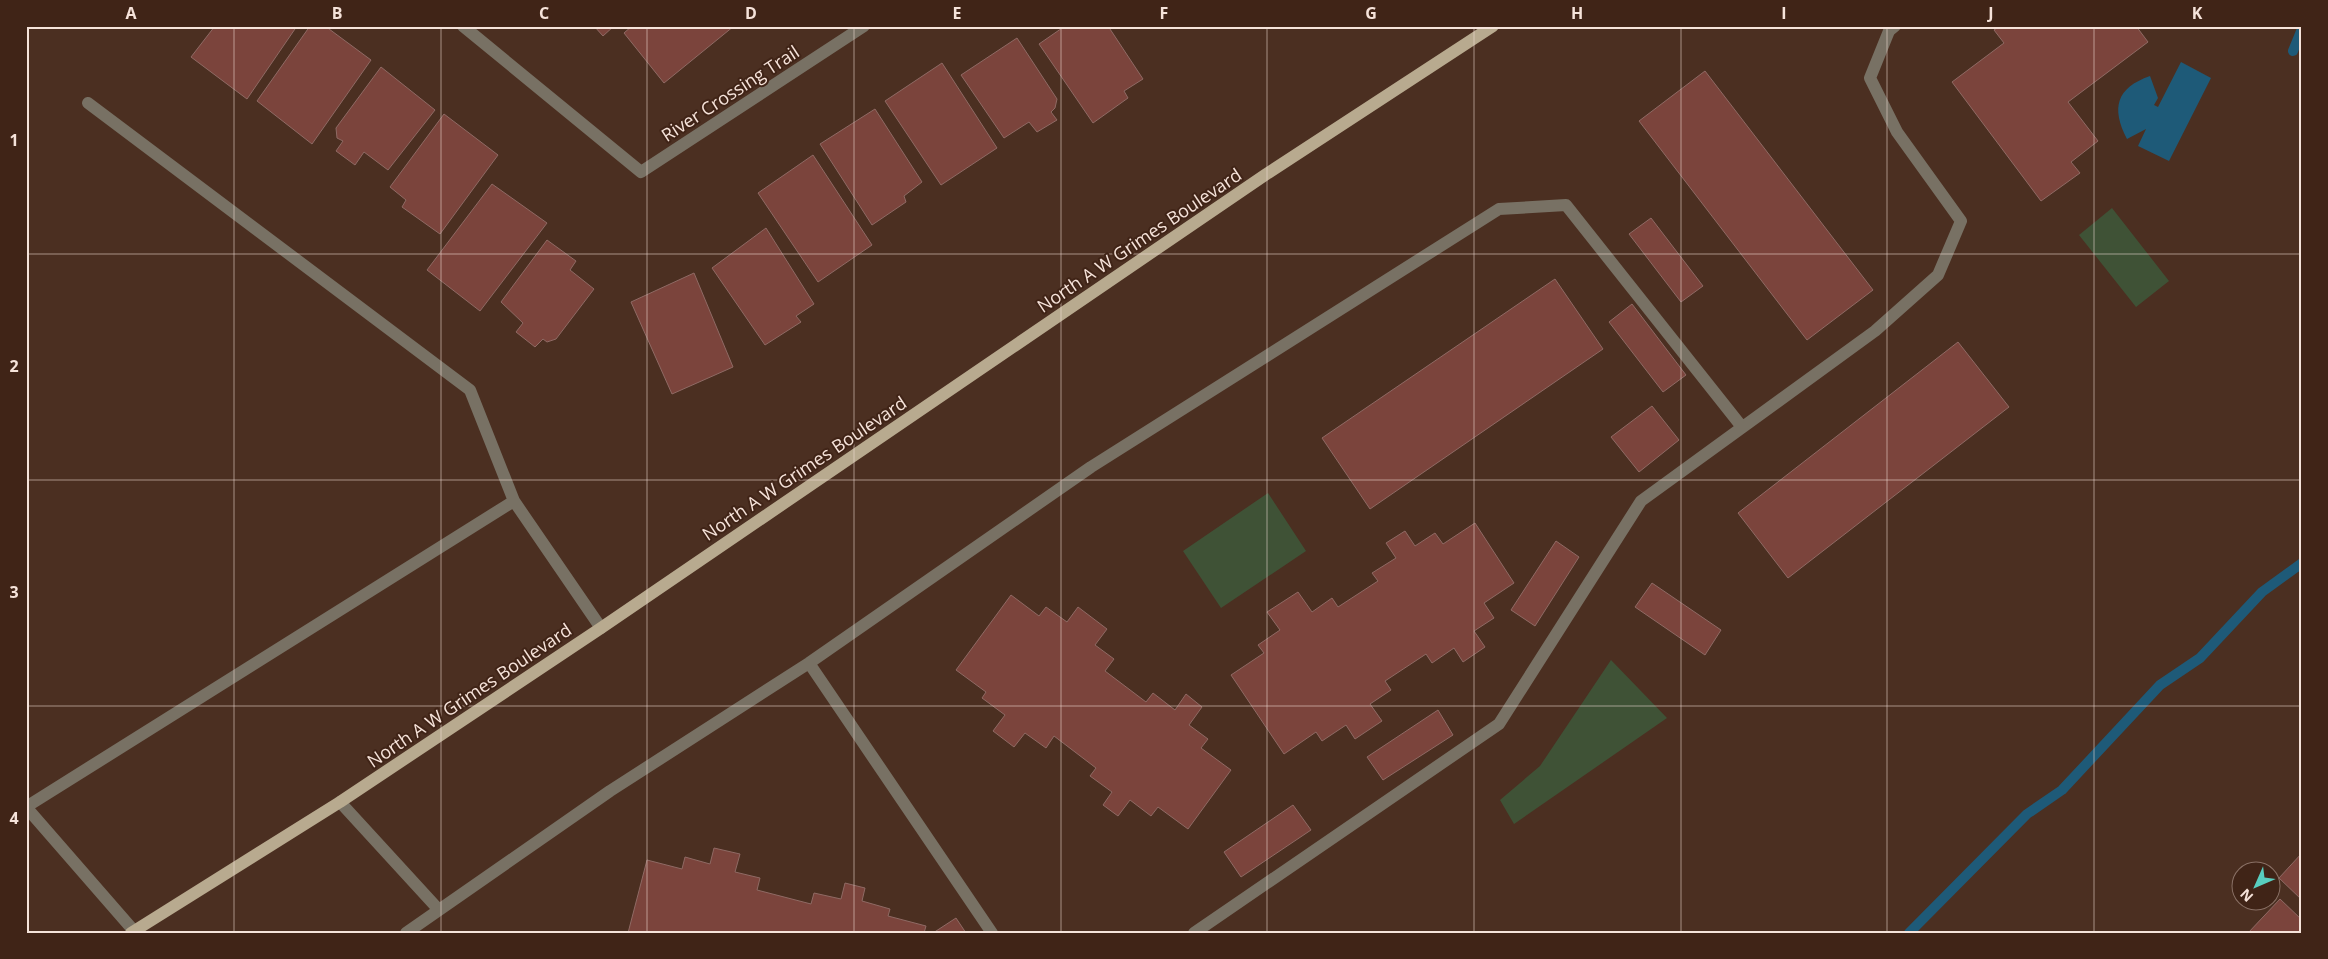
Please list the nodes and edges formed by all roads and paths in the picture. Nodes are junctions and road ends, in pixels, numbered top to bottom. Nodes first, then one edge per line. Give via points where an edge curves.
1 (463, 26) edge
2 (864, 26) edge
3 (1895, 26) edge
4 (1485, 29) edge
5 (88, 103) dead end
6 (1742, 427) junction
7 (514, 501) junction
8 (601, 628) junction
9 (809, 663) junction
10 (340, 802) junction
11 (26, 807) edge
12 (439, 910) junction
13 (132, 932) edge
14 (406, 933) edge
15 (992, 933) edge
16 (1194, 933) edge

1 - 2 street, River Crossing Trail via 641,172
3 - 6 street via 1889,31 1870,78 1897,132 1961,222 1938,275 1875,331
4 - 8 main road, North A W Grimes Boulevard via 1265,175
5 - 7 street via 470,390
6 - 9 street via 1566,205 1499,210 1091,466
6 - 16 street via 1642,501 1499,724
7 - 8 street
7 - 11 street
8 - 10 main road, North A W Grimes Boulevard
9 - 12 street via 610,791
9 - 15 street
10 - 12 street
10 - 13 main road, North A W Grimes Boulevard
11 - 13 street
12 - 14 street

